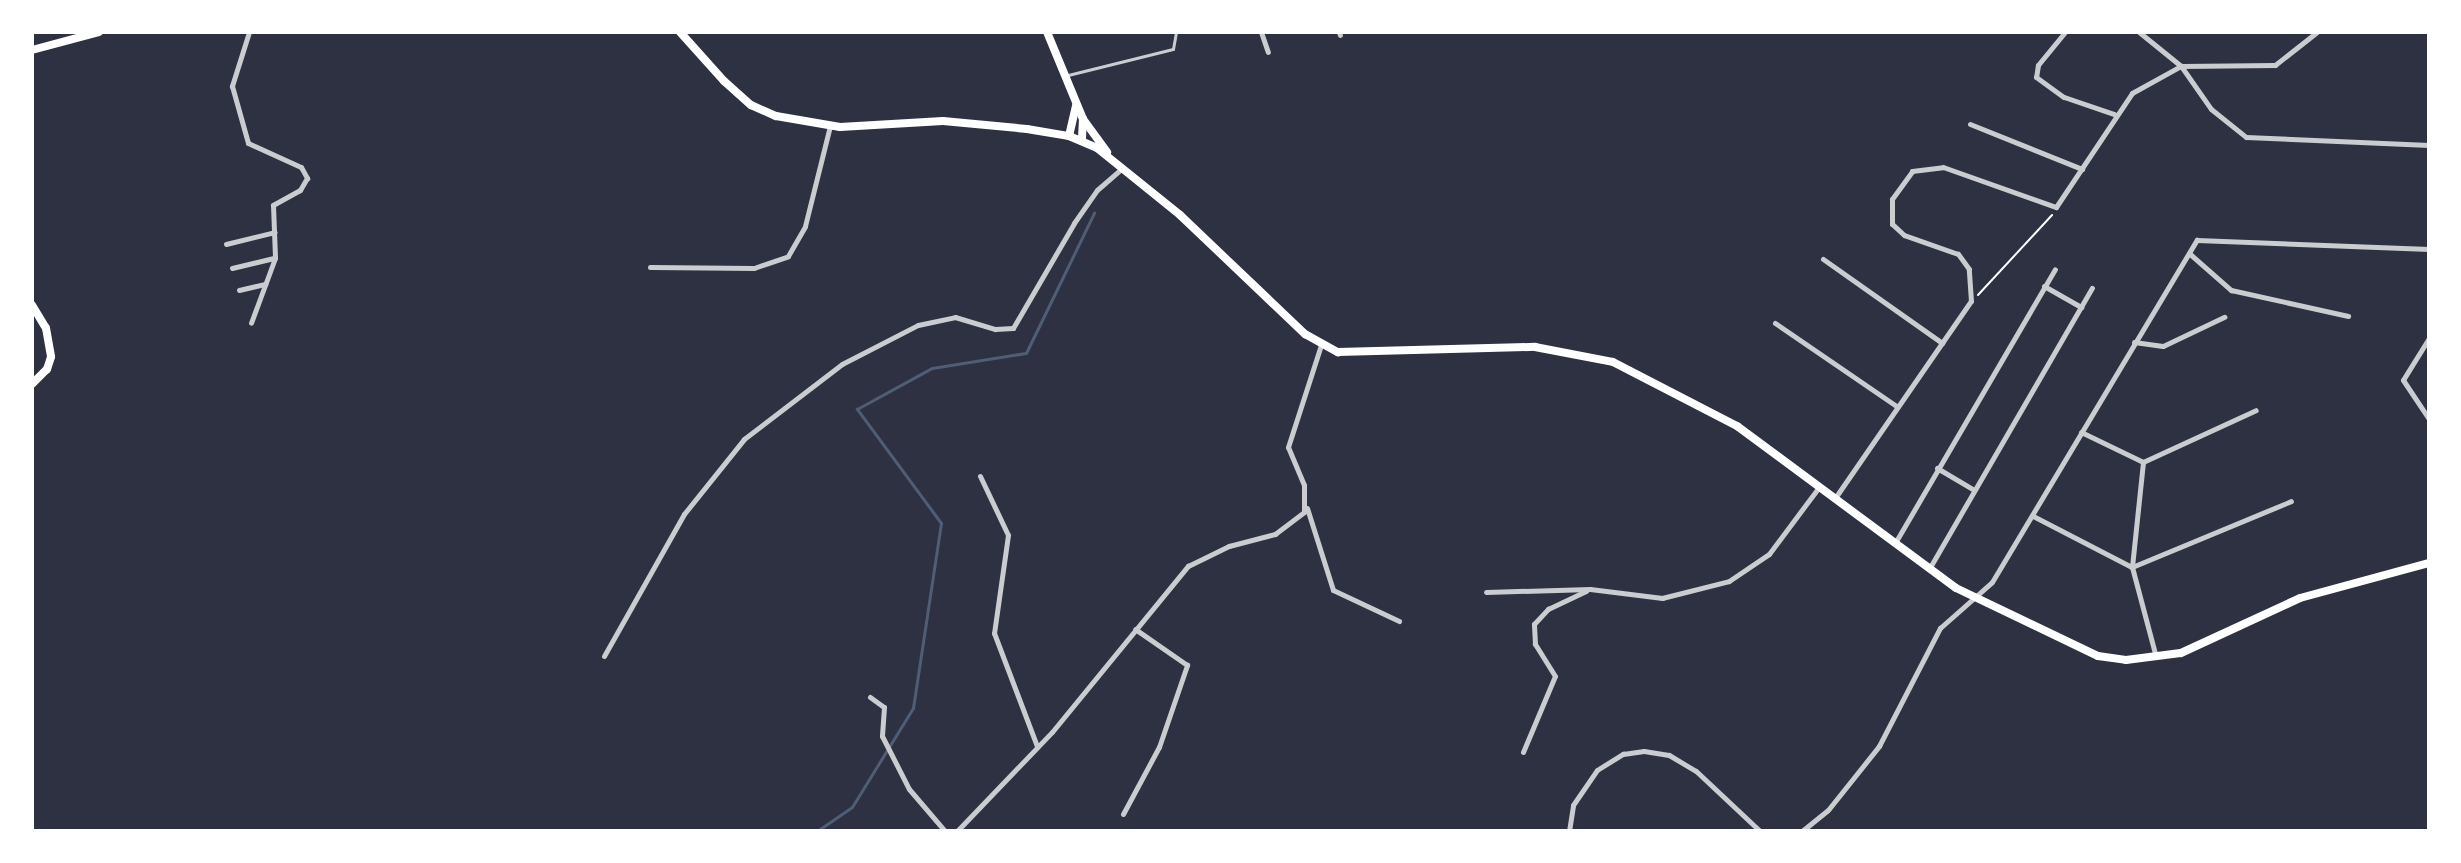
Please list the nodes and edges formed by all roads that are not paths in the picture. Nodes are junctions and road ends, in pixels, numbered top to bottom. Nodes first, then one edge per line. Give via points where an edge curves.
1 (99, 32) edge
2 (249, 32) edge
3 (680, 32) edge
4 (1047, 32) edge
5 (1176, 32) edge
6 (1261, 32) edge
7 (2065, 32) edge
8 (2139, 32) edge
9 (2317, 32) edge
10 (32, 50) edge
11 (1268, 52) dead end
12 (2181, 66) junction
13 (1065, 76) junction
14 (1076, 104) junction
15 (2114, 114) junction
16 (1083, 119) junction
17 (1970, 124) dead end
18 (830, 126) junction
19 (1069, 136) junction
20 (1082, 141) junction
21 (2429, 145) edge
22 (1110, 156) junction
23 (1123, 167) junction
24 (2082, 169) junction
25 (275, 232) junction
26 (226, 244) dead end
27 (2429, 249) edge
28 (2190, 254) junction
29 (275, 258) junction
30 (1823, 259) dead end
31 (650, 267) dead end
32 (232, 268) dead end
33 (2055, 269) dead end
34 (266, 284) junction
35 (2044, 286) junction
36 (2092, 288) dead end
37 (239, 290) dead end
38 (32, 305) edge
39 (2081, 307) junction
40 (2348, 316) dead end
41 (2224, 317) dead end
42 (251, 323) dead end
43 (1775, 323) dead end
44 (2429, 338) edge
45 (2134, 342) junction
46 (1942, 343) junction
47 (1321, 345) junction
48 (32, 384) edge
49 (1896, 406) junction
50 (2256, 410) dead end
51 (2429, 419) edge
52 (2081, 432) junction
53 (2143, 462) junction
54 (1937, 468) junction
55 (980, 476) dead end
56 (1819, 487) junction
57 (1974, 490) junction
58 (1834, 499) junction
59 (2291, 501) dead end
60 (1307, 508) junction
61 (2033, 516) junction
62 (1895, 543) junction
63 (2429, 563) edge
64 (2132, 567) junction
65 (1929, 569) junction
66 (1590, 589) junction
67 (1486, 592) dead end
68 (1975, 598) junction
69 (1399, 621) dead end
70 (1135, 629) junction
71 (604, 656) dead end
72 (2157, 659) junction
73 (870, 697) dead end
74 (1037, 746) junction
75 (1523, 752) dead end
76 (1123, 814) dead end
77 (945, 831) edge
78 (957, 831) edge
79 (1569, 831) edge
80 (1760, 831) edge
81 (1802, 831) edge

1 - 10 main road
2 - 25 street via 232,86 248,143 301,167 307,178 300,190 273,205
3 - 18 main road via 751,105 776,116
4 - 13 main road
5 - 13 lane via 1173,49
6 - 11 street
7 - 15 street via 2038,65 2036,77 2064,97
8 - 12 street
9 - 12 street via 2275,65
12 - 15 street via 2132,93
12 - 21 street via 2211,109 2246,137
13 - 14 main road
14 - 16 main road
14 - 19 main road
15 - 24 street
16 - 20 main road
16 - 22 main road
17 - 24 street
18 - 19 main road via 943,121
18 - 31 street via 805,226 788,256 754,268
19 - 20 main road
20 - 22 main road
22 - 23 main road
23 - 47 main road
23 - 71 street via 1097,190 1074,223 1013,328 995,329 955,317 918,325 842,364 744,439 684,514
24 - 46 street via 2056,207 1943,167 1912,171 1892,199 1892,224 1904,235 1958,254 1969,269 1972,299
25 - 26 street
25 - 29 street
27 - 28 street via 2197,240
28 - 40 street via 2231,290
28 - 45 street
29 - 32 street
29 - 34 street
30 - 46 street
33 - 35 street
34 - 37 street
34 - 42 street
35 - 39 street
35 - 54 street
36 - 39 street
38 - 48 main road via 46,328 51,357
39 - 57 street
41 - 45 street via 2163,346
43 - 49 street
44 - 51 street via 2403,380
45 - 52 street
46 - 49 street
47 - 56 main road via 1357,354 1535,347 1613,362 1737,426
47 - 60 street via 1288,447
49 - 58 street
50 - 53 street
52 - 53 street
52 - 61 street
53 - 64 street
54 - 57 street
54 - 62 street
55 - 74 street via 1008,535 994,633
56 - 58 main road
56 - 66 street via 1769,554 1729,581 1662,598
57 - 65 street
58 - 62 main road
59 - 64 street
60 - 69 street via 1333,590
60 - 70 street via 1275,534 1229,546 1188,566
61 - 64 street
61 - 68 street via 1992,582
62 - 65 main road
63 - 72 main road via 2300,598 2207,643
64 - 72 street
65 - 68 main road
66 - 67 street
66 - 75 street via 1548,609 1534,624 1535,644 1555,676
68 - 72 main road via 2098,656
68 - 81 street via 1940,628 1879,746 1828,810
70 - 74 street
70 - 76 street via 1187,665 1164,734
73 - 77 street via 884,707 882,736 909,789
74 - 78 street
79 - 80 street via 1573,805 1597,770 1623,754 1644,751 1669,755 1696,771

